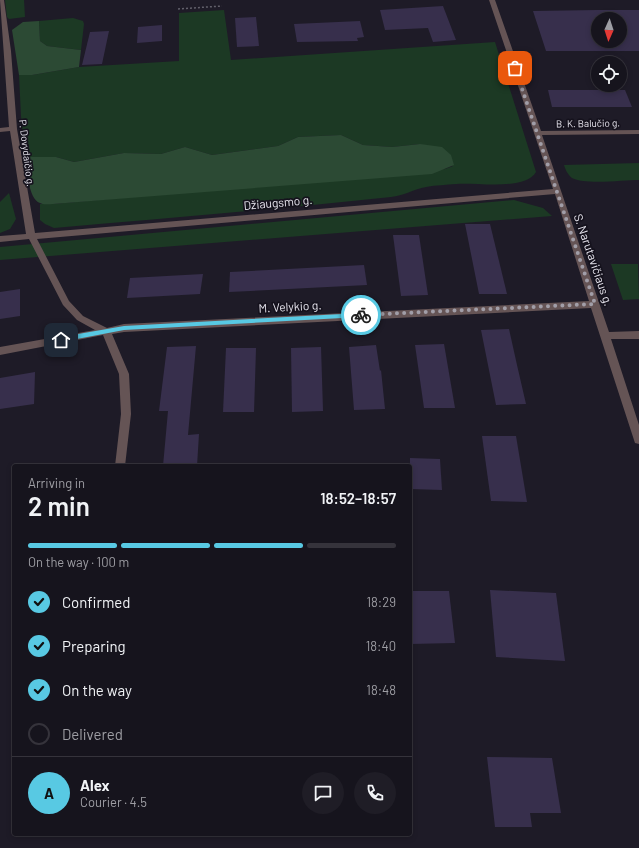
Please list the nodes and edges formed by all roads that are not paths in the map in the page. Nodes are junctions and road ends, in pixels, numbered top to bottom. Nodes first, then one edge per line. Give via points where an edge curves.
1 (1, 0) edge
2 (492, 0) edge
3 (13, 129) junction
4 (0, 130) edge
5 (639, 132) edge
6 (538, 133) junction
7 (558, 191) junction
8 (31, 236) junction
9 (0, 239) edge
10 (595, 304) junction
11 (106, 331) junction
12 (639, 335) edge
13 (606, 336) junction
14 (0, 351) edge
15 (639, 440) edge
16 (120, 464) edge

1 - 3 street, P. Dovydaičio g. via 8,51
2 - 6 street, S. Narutavičiaus g.
3 - 4 street
3 - 8 street, P. Dovydaičio g.
5 - 6 street, B. K. Balučio g.
6 - 7 street, S. Narutavičiaus g.
7 - 8 street, Džiaugsmo g.
7 - 10 street, S. Narutavičiaus g.
8 - 9 street, Džiaugsmo g.
8 - 11 street, P. Dovydaičio g. via 66,303 80,318
10 - 11 street, M. Velykio g. via 215,322
10 - 13 street, S. Narutavičiaus g.
11 - 14 street, M. Velykio g.
11 - 16 street via 124,374 126,414
12 - 13 street
13 - 15 street, S. Narutavičiaus g.

